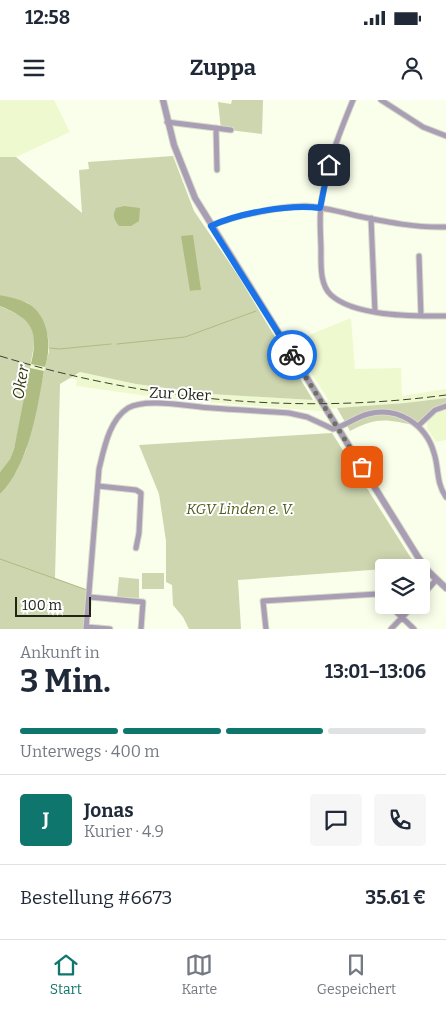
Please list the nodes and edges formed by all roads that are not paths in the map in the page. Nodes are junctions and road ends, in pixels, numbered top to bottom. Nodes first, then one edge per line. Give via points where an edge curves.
1 (163, 100) edge
2 (353, 100) edge
3 (381, 100) edge
4 (167, 122) junction
5 (216, 128) junction
6 (231, 130) dead end
7 (446, 136) edge
8 (217, 170) dead end
9 (320, 208) junction
10 (371, 218) junction
11 (211, 226) junction
12 (446, 228) edge
13 (419, 256) dead end
14 (375, 312) junction
15 (421, 316) junction
16 (446, 316) edge
17 (446, 406) edge
18 (418, 426) junction
19 (338, 427) junction
20 (98, 486) junction
21 (446, 495) edge
22 (136, 548) dead end
23 (436, 580) junction
24 (430, 587) edge
25 (446, 588) edge
26 (375, 594) edge
27 (89, 597) junction
28 (398, 614) edge
29 (406, 614) edge
30 (402, 618) junction
31 (87, 628) edge
32 (110, 629) edge
33 (141, 629) edge
34 (266, 629) edge
35 (391, 629) edge
36 (414, 629) edge

1 - 4 street
2 - 9 street via 337,138
3 - 7 street via 422,127
4 - 5 street
4 - 11 street via 182,168
5 - 6 street
5 - 8 street
9 - 10 street
9 - 11 street via 292,206 232,218
9 - 14 street via 325,286 340,301
10 - 12 street
10 - 14 street
11 - 19 street
13 - 15 street
14 - 15 street
15 - 16 street
17 - 18 street via 435,410
18 - 19 street via 400,415 376,412
18 - 21 street via 433,448 438,480
19 - 20 street, Zur Oker via 328,428 307,417 289,414 159,403 134,405 122,413 113,427 103,451
19 - 23 street via 418,557
20 - 22 street via 141,493
20 - 27 street, Zur Oker
23 - 24 street
23 - 25 street
26 - 34 street via 263,601
27 - 31 street, Zur Oker
27 - 33 street via 143,602
28 - 30 street
29 - 30 street
30 - 35 street
30 - 36 street
31 - 32 street

